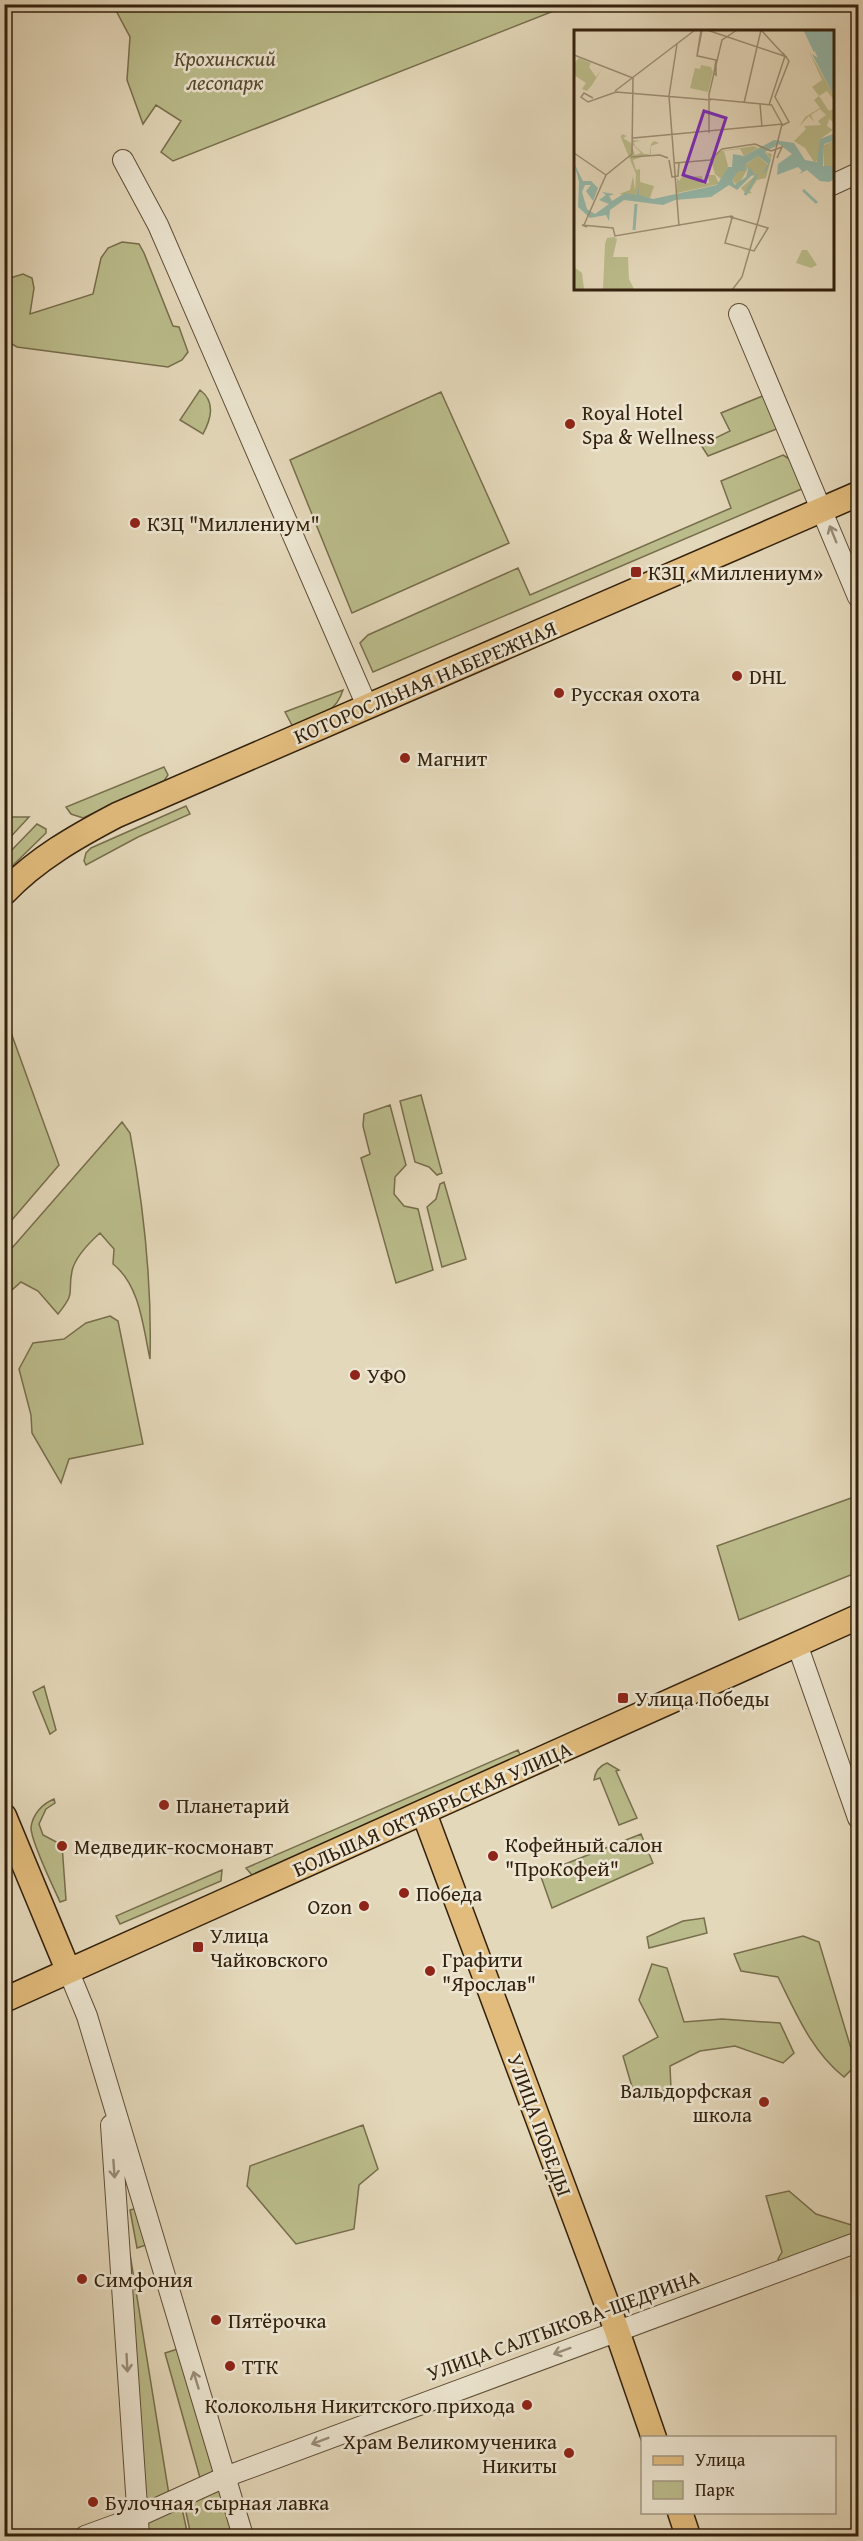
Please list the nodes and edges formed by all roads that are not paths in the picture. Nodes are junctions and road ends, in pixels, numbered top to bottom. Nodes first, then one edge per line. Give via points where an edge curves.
1 (123, 160) dead end
2 (858, 173) edge
3 (833, 184) edge
4 (739, 314) dead end
5 (858, 494) edge
6 (823, 510) junction
7 (858, 597) edge
8 (367, 706) junction
9 (4, 892) edge
10 (858, 1617) edge
11 (797, 1644) junction
12 (424, 1813) junction
13 (4, 1816) edge
14 (858, 1818) edge
15 (68, 1970) junction
16 (4, 2000) edge
17 (109, 2089) junction
18 (858, 2242) edge
19 (617, 2331) junction
20 (653, 2436) edge
21 (225, 2476) junction
22 (681, 2514) edge
23 (138, 2527) edge
24 (85, 2536) edge
25 (243, 2536) edge
26 (688, 2536) edge

1 - 8 street via 158,225
2 - 3 street
4 - 6 street
5 - 6 main road, КОТОРОСЛЬНАЯ НАБЕРЕЖНАЯ
7 -> 6 street
6 - 8 main road, КОТОРОСЛЬНАЯ НАБЕРЕЖНАЯ
8 - 9 main road, КОТОРОСЛЬНАЯ НАБЕРЕЖНАЯ via 117,814 63,844
10 - 11 main road, БОЛЬШАЯ ОКТЯБРЬСКАЯ УЛИЦА
11 - 12 main road, БОЛЬШАЯ ОКТЯБРЬСКАЯ УЛИЦА
11 - 14 street
12 - 15 main road, БОЛЬШАЯ ОКТЯБРЬСКАЯ УЛИЦА
12 - 19 main road, УЛИЦА ПОБЕДЫ
13 - 15 main road
15 - 16 main road, БОЛЬШАЯ ОКТЯБРЬСКАЯ УЛИЦА
15 - 17 street
21 -> 17 street
17 -> 23 street
18 - 19 street, УЛИЦА САЛТЫКОВА-ЩЕДРИНА
19 - 20 main road, УЛИЦА ПОБЕДЫ
19 -> 21 street, УЛИЦА САЛТЫКОВА-ЩЕДРИНА
21 - 23 street, УЛИЦА САЛТЫКОВА-ЩЕДРИНА
21 - 25 street
22 - 26 main road
23 - 24 street, УЛИЦА САЛТЫКОВА-ЩЕДРИНА

